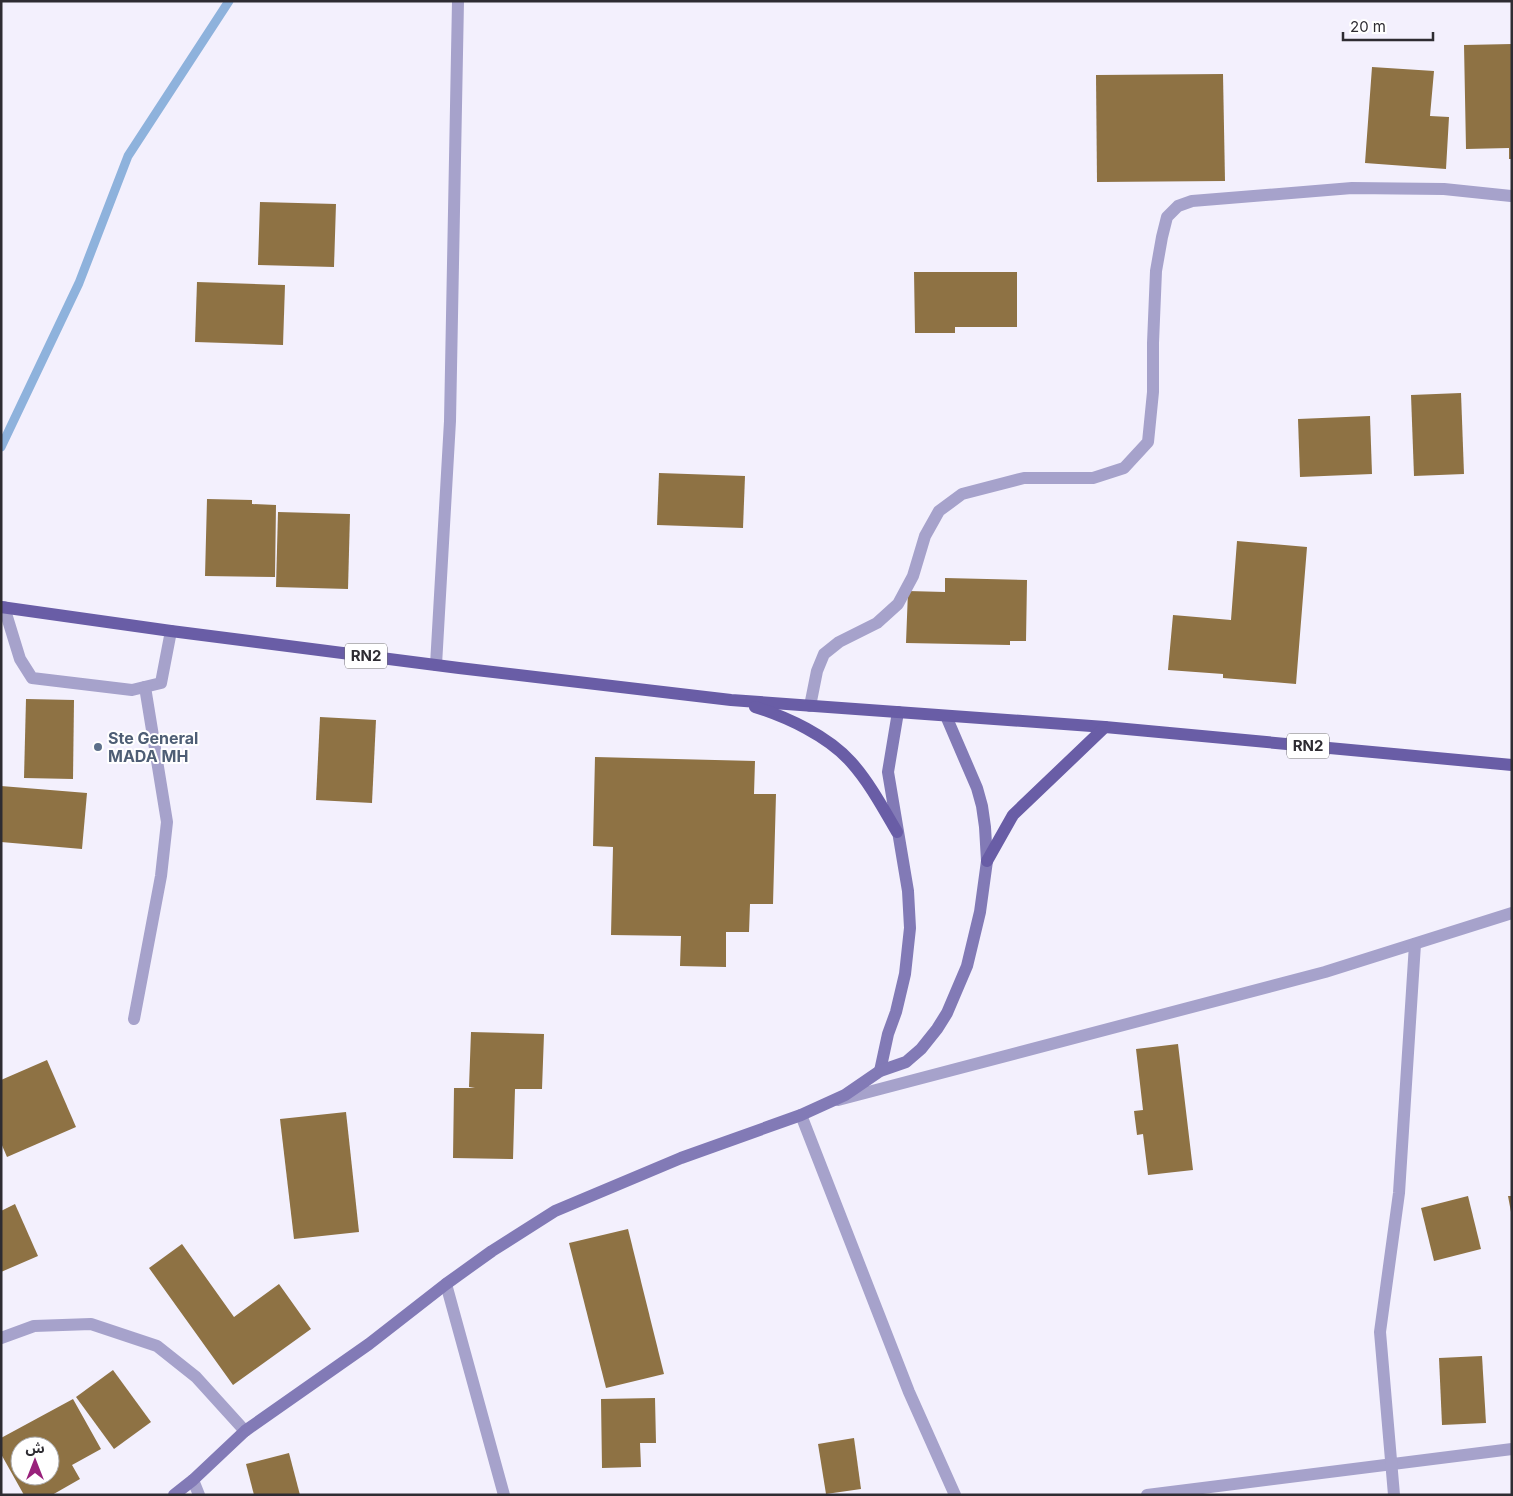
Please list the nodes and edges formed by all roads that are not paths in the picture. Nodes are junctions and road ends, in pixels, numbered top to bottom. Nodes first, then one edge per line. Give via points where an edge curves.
1 (458, 1) edge
2 (1511, 196) edge
3 (1512, 201) edge
4 (2, 607) edge
5 (171, 631) junction
6 (436, 665) junction
7 (145, 687) junction
8 (731, 700) junction
9 (810, 706) junction
10 (898, 712) junction
11 (946, 716) junction
12 (1105, 727) junction
13 (1512, 765) edge
14 (897, 832) junction
15 (987, 861) junction
16 (1512, 913) edge
17 (1415, 944) junction
18 (134, 1019) dead end
19 (880, 1072) junction
20 (828, 1103) junction
21 (801, 1116) junction
22 (446, 1284) junction
23 (1, 1338) edge
24 (245, 1431) junction
25 (1512, 1449) edge
26 (1392, 1465) junction
27 (193, 1480) junction
28 (174, 1495) edge
29 (199, 1495) edge
30 (504, 1495) edge
31 (955, 1495) edge
32 (1147, 1495) edge
33 (1394, 1495) edge

1 - 6 street via 450,421
2 - 3 street
2 - 9 street via 1444,189 1352,188 1192,201 1178,206 1166,217 1156,271 1153,392 1148,442 1124,468 1093,478 1024,478 962,494 939,511 925,536 913,576 898,604 877,623 839,642 824,654
4 - 5 main road, RN2
4 - 7 street via 20,659 32,678 132,690
5 - 6 main road, RN2
5 - 7 street via 161,683
6 - 8 main road, RN2
7 - 18 street via 167,822 161,876
8 - 9 main road, RN2
8 - 14 main road via 779,714 840,752 859,772
9 - 10 main road, RN2
10 - 11 main road, RN2
10 - 14 main road via 888,772
11 - 12 main road, RN2
11 - 15 main road via 977,788 985,827
12 - 13 main road, RN2
12 - 15 main road via 1012,815
14 - 19 main road via 910,906 909,948
15 - 19 main road via 974,940 947,1013 914,1056
16 - 17 street
17 - 20 street via 1315,975
17 - 26 street via 1399,1193 1380,1332
19 - 20 main road
20 - 21 main road
21 - 22 main road via 681,1158 556,1211
21 - 31 street via 909,1392
22 - 24 main road via 369,1344
22 - 30 street
23 - 24 street via 34,1326 92,1324 156,1346 196,1376
24 - 27 main road
25 - 26 street
26 - 32 street
26 - 33 street
27 - 28 main road
27 - 29 street

